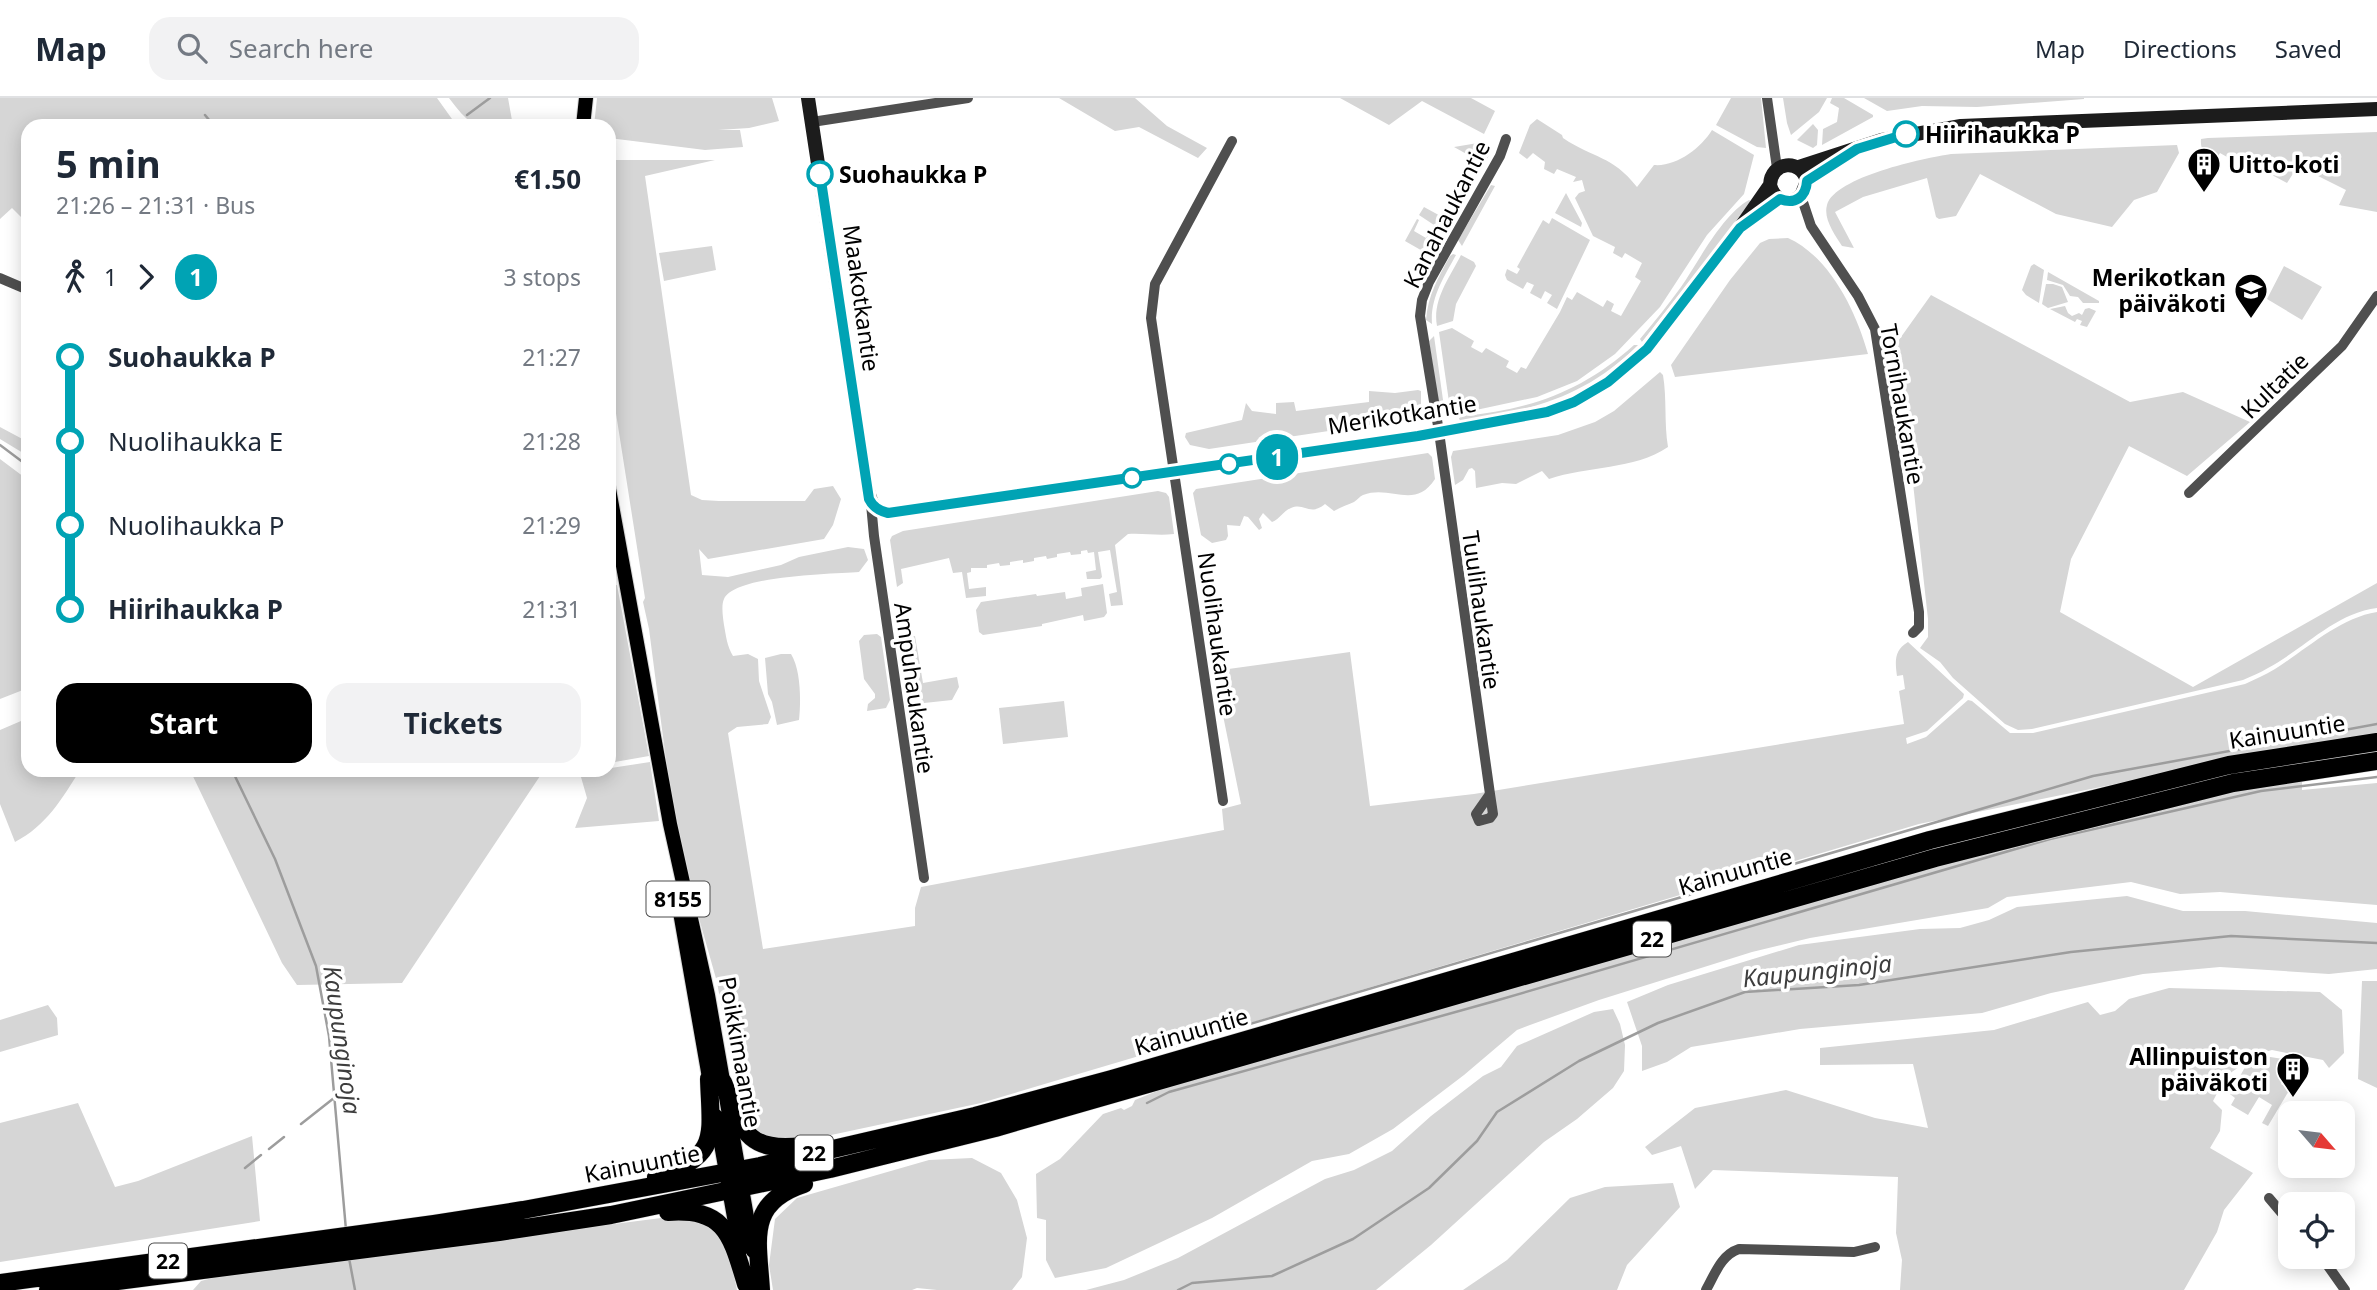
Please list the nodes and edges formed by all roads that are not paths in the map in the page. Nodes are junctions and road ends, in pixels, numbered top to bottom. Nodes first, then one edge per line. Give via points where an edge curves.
1 (586, 98) edge
2 (808, 98) edge
3 (968, 98) edge
4 (1767, 98) edge
5 (2377, 109) edge
6 (584, 119) edge
7 (812, 122) junction
8 (1506, 139) dead end
9 (1232, 141) dead end
10 (1857, 149) junction
11 (1788, 166) junction
12 (1807, 181) junction
13 (1770, 185) junction
14 (1791, 199) junction
15 (1740, 228) junction
16 (0, 278) edge
17 (21, 287) edge
18 (2377, 296) edge
19 (1439, 432) junction
20 (1175, 471) junction
21 (2189, 493) dead end
22 (872, 504) junction
23 (616, 527) edge
24 (1913, 633) dead end
25 (2377, 742) edge
26 (2377, 761) edge
27 (1490, 794) dead end
28 (1223, 802) dead end
29 (924, 878) dead end
30 (716, 1080) junction
31 (889, 1136) junction
32 (863, 1161) junction
33 (732, 1171) junction
34 (736, 1190) junction
35 (2269, 1198) dead end
36 (587, 1199) junction
37 (2278, 1209) edge
38 (587, 1218) junction
39 (367, 1241) junction
40 (336, 1245) junction
41 (1875, 1247) dead end
42 (2331, 1269) edge
43 (0, 1283) edge
44 (751, 1288) edge
45 (48, 1290) edge
46 (1706, 1290) edge
47 (2346, 1290) edge

1 - 6 main road
2 - 7 street, Maakotkantie
3 - 7 street
4 - 11 street via 1774,140
5 - 10 street via 1962,126 1906,134
7 - 22 street, Maakotkantie
8 - 19 street, Kanahaukantie via 1422,300 1421,324
9 - 20 street, Nuolihaukantie via 1155,284 1151,318
10 - 11 street
10 - 12 street
11 - 12 street
11 - 13 street, Merikotkantie via 1770,178
12 - 14 street
13 - 14 street via 1773,194
13 - 15 street, Merikotkantie
14 - 15 street, Merikotkantie
14 - 24 street, Tornihaukantie via 1858,296 1875,330 1919,612 1919,626
15 - 19 street, Merikotkantie via 1647,349 1608,382 1547,412
16 - 17 street
18 - 21 street, Kultatie via 2342,346
19 - 20 street, Merikotkantie
19 - 27 street, Tuulihaukantie
20 - 22 street, Merikotkantie via 888,513
20 - 28 street, Nuolihaukantie
22 - 29 street, Ampuhaukantie
23 - 30 main road, Poikkimaantie / 8155 via 670,824 678,898
25 - 31 highway, Kainuuntie / 22 via 2230,765 1930,840 1112,1079
26 - 32 highway, Kainuuntie / 22 via 2233,783 1935,858 995,1128
30 - 31 highway via 745,1131 762,1145 783,1149
30 - 33 main road, Poikkimaantie / 8155
30 - 36 highway via 709,1142 697,1159
31 - 33 highway, Kainuuntie / 22
32 - 34 highway, Kainuuntie / 22
32 - 44 highway via 783,1192 768,1205 759,1223
33 - 34 main road, Poikkimaantie
33 - 36 highway, Kainuuntie / 22
34 - 38 highway, Kainuuntie / 22
34 - 44 main road, Poikkimaantie
35 - 37 street
36 - 39 highway, Kainuuntie / 22
38 - 39 highway, Kainuuntie / 22
38 - 44 highway via 683,1211 705,1214 723,1227
39 - 40 highway, Kainuuntie / 22
40 - 43 highway, Kainuuntie / 22
40 - 45 highway, Kainuuntie / 22
41 - 46 street via 1854,1252 1739,1249 1724,1258
42 - 47 street

